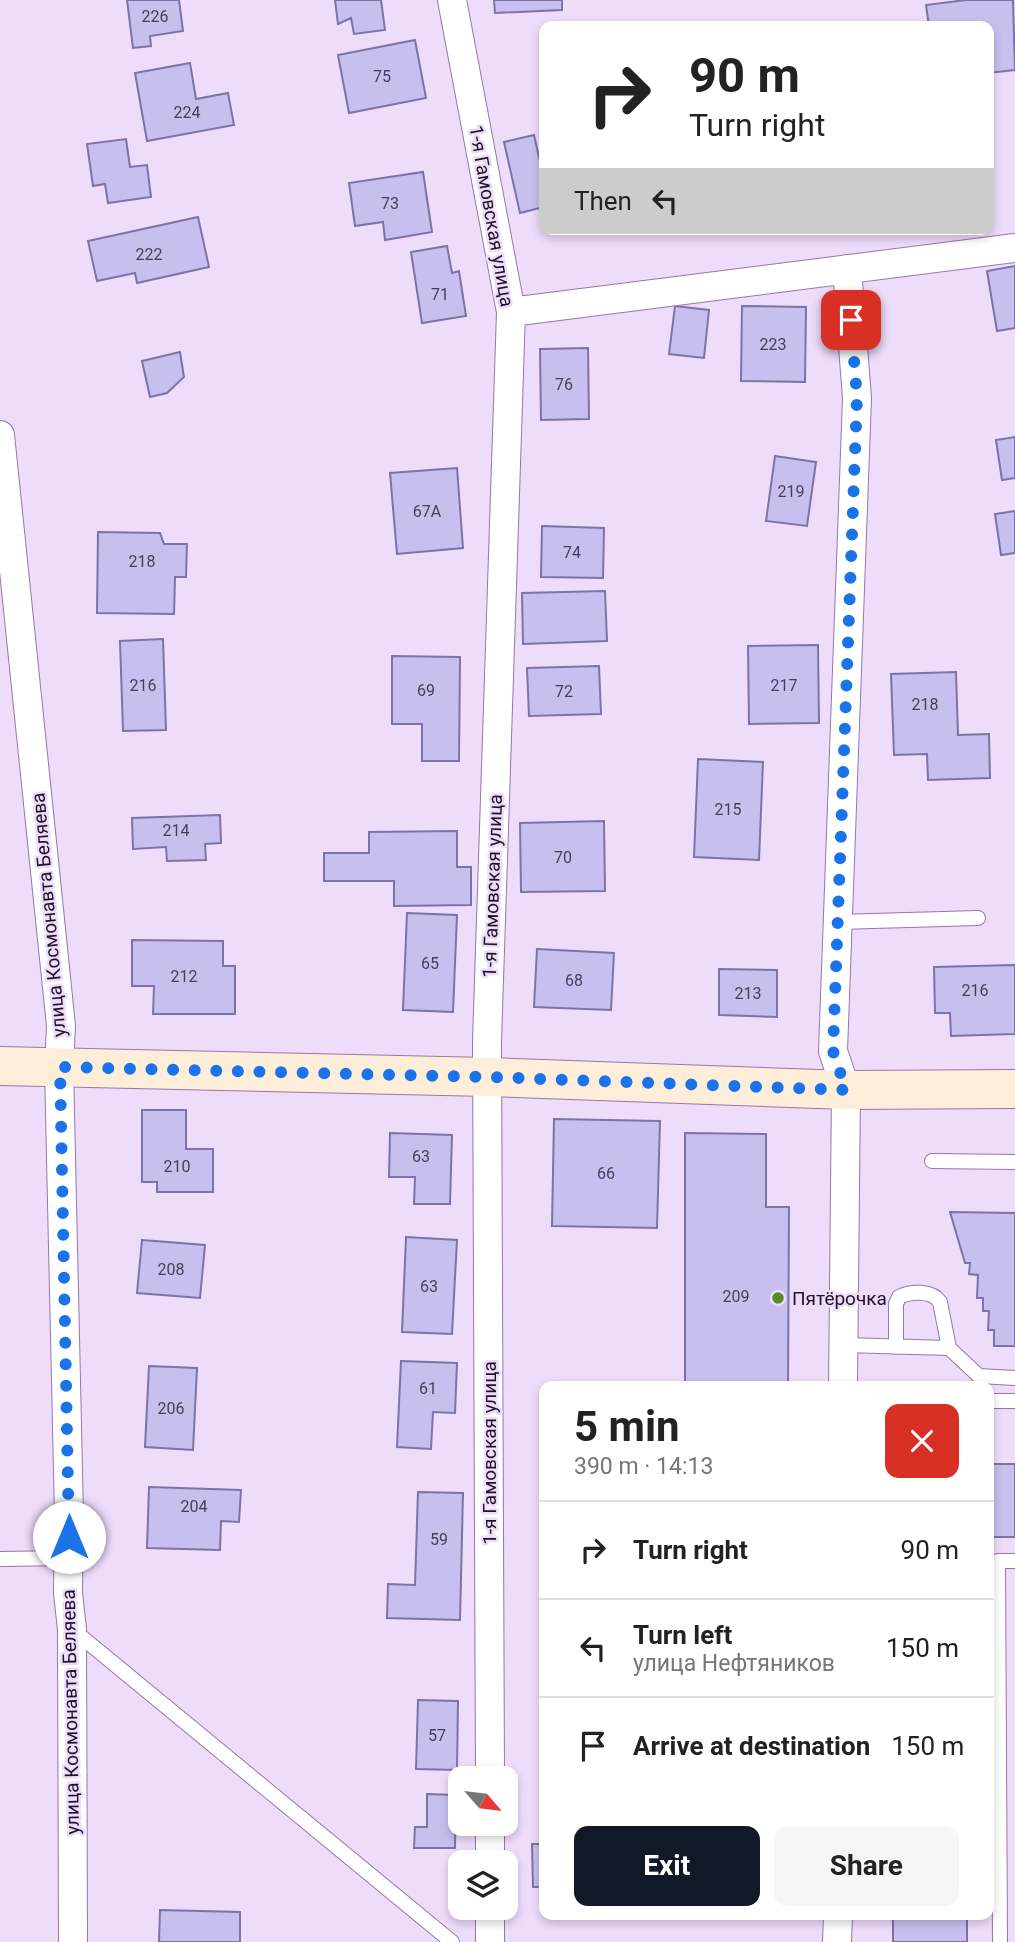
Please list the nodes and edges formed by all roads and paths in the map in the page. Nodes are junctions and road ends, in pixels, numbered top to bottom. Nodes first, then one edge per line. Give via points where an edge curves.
1 (452, 0) edge
2 (1015, 248) edge
3 (846, 268) junction
4 (511, 312) junction
5 (0, 435) edge
6 (978, 918) dead end
7 (838, 922) junction
8 (0, 1066) edge
9 (60, 1067) junction
10 (488, 1077) junction
11 (1015, 1089) edge
12 (846, 1090) junction
13 (932, 1161) dead end
14 (1015, 1162) edge
15 (844, 1345) junction
16 (896, 1346) junction
17 (949, 1348) junction
18 (1015, 1378) edge
19 (840, 1381) edge
20 (994, 1401) edge
21 (1015, 1401) edge
22 (68, 1558) junction
23 (0, 1559) edge
24 (1015, 1561) edge
25 (72, 1629) junction
26 (490, 1766) edge
27 (490, 1920) edge
28 (838, 1920) edge
29 (73, 1942) edge
30 (452, 1942) edge
31 (490, 1942) edge
32 (837, 1942) edge
33 (1000, 1942) edge

1 - 4 street, 1-я Гамовская улица
2 - 3 street
3 - 4 street
3 - 7 street via 857,398
4 - 10 street, 1-я Гамовская улица
5 - 9 street, улица Космонавта Беляева via 61,1026
6 - 7 lane
7 - 12 street via 833,1051
8 - 9 main road
9 - 10 main road
9 - 22 street, улица Космонавта Беляева
10 - 12 main road
10 - 26 street, 1-я Гамовская улица
11 - 12 main road
12 - 15 street
13 - 14 lane
15 - 16 lane
15 - 19 street
16 - 17 lane
16 - 17 lane via 898,1297 929,1294 940,1302
17 - 18 lane via 979,1376
20 - 21 lane
22 - 23 lane
22 - 25 street, улица Космонавта Беляева
24 - 33 lane via 998,1561
25 - 29 street, улица Космонавта Беляева
25 - 30 lane
27 - 31 street
28 - 32 street

